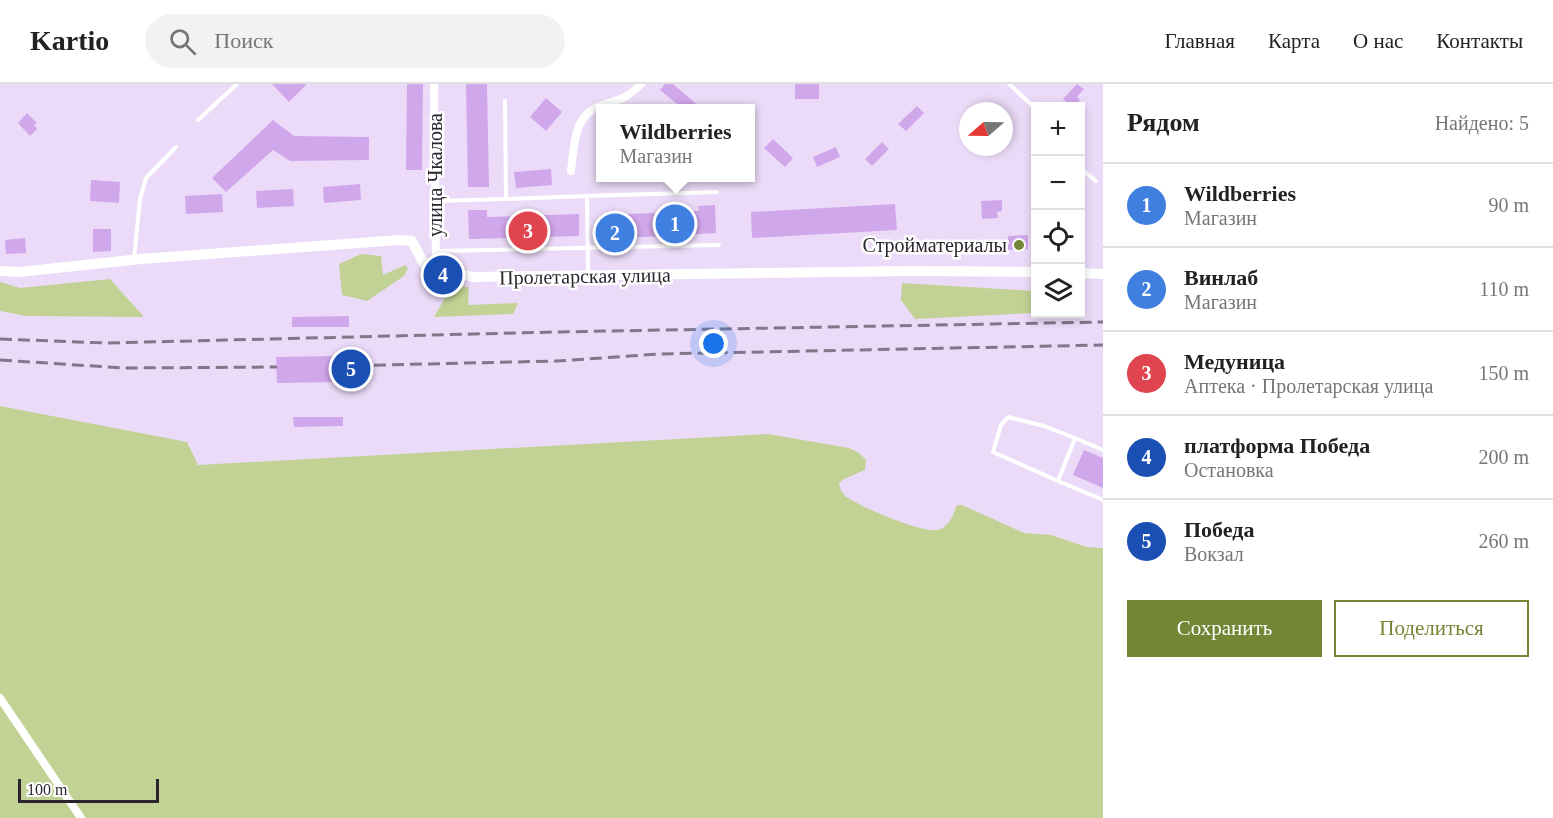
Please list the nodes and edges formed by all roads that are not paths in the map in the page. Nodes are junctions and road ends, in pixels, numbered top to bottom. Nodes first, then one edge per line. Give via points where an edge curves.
1 (237, 84) edge
2 (434, 84) edge
3 (641, 84) edge
4 (1010, 84) edge
5 (505, 101) dead end
6 (605, 104) edge
7 (1031, 105) edge
8 (596, 107) edge
9 (198, 120) dead end
10 (176, 147) dead end
11 (571, 171) dead end
12 (1085, 172) edge
13 (1096, 181) dead end
14 (717, 192) dead end
15 (587, 196) junction
16 (506, 199) junction
17 (435, 201) junction
18 (719, 245) dead end
19 (588, 248) junction
20 (436, 251) junction
21 (134, 260) junction
22 (436, 266) junction
23 (0, 271) edge
24 (1031, 272) edge
25 (1085, 273) edge
26 (1103, 274) edge
27 (588, 275) junction
28 (1075, 438) junction
29 (1103, 450) edge
30 (1058, 481) junction
31 (1103, 500) edge
32 (0, 698) edge
33 (81, 818) edge

1 - 9 lane
2 - 17 street, улица Чкалова
3 - 6 street via 629,97
4 - 7 lane
5 - 16 lane
8 - 11 street via 581,122 574,139
10 - 21 lane via 146,178
12 - 13 lane
14 - 15 lane
15 - 16 lane
15 - 19 lane
16 - 17 lane
17 - 20 street, улица Чкалова
18 - 19 lane
19 - 20 lane
19 - 27 lane
20 - 22 street, улица Чкалова
21 - 22 main road, Пролетарская улица via 399,240 412,241 424,264
21 - 23 main road
22 - 27 main road, Пролетарская улица via 474,277
24 - 27 main road, Пролетарская улица
25 - 26 main road
28 - 29 lane
28 - 30 lane
28 - 30 lane via 1008,417 1001,425 993,452
30 - 31 lane
32 - 33 street

